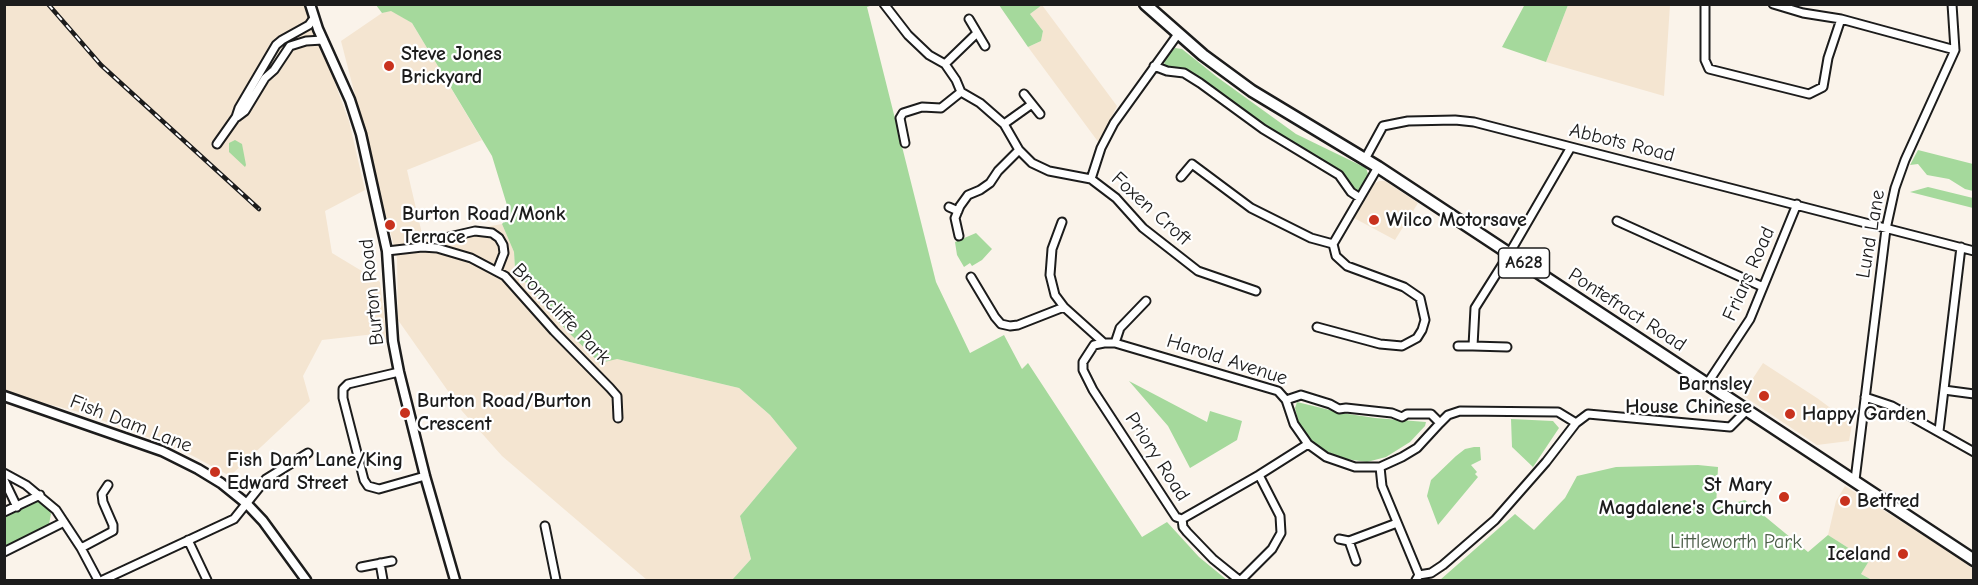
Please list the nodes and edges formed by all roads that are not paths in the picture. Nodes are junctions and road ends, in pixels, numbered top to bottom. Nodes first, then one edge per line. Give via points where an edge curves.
1 (310, 4) edge
2 (885, 4) edge
3 (1145, 4) edge
4 (1705, 4) edge
5 (1773, 4) edge
6 (1952, 4) edge
7 (1804, 9) edge
8 (314, 18) junction
9 (969, 19) dead end
10 (1842, 19) junction
11 (977, 33) junction
12 (1178, 34) junction
13 (323, 40) junction
14 (985, 46) dead end
15 (1955, 50) junction
16 (945, 64) junction
17 (1154, 66) junction
18 (961, 93) junction
19 (1024, 94) dead end
20 (1032, 104) junction
21 (1040, 114) dead end
22 (236, 117) junction
23 (1004, 124) junction
24 (905, 143) dead end
25 (217, 144) dead end
26 (1571, 147) junction
27 (1019, 150) junction
28 (1365, 159) junction
29 (1378, 168) junction
30 (1181, 177) dead end
31 (1091, 179) junction
32 (1360, 198) junction
33 (1797, 204) junction
34 (950, 207) dead end
35 (958, 211) junction
36 (1062, 222) dead end
37 (1617, 222) dead end
38 (1886, 229) junction
39 (959, 236) dead end
40 (436, 240) dead end
41 (1333, 244) junction
42 (1961, 247) junction
43 (387, 251) junction
44 (1974, 251) edge
45 (1509, 254) junction
46 (497, 271) junction
47 (971, 277) dead end
48 (1763, 287) junction
49 (1256, 291) dead end
50 (1146, 301) dead end
51 (1064, 307) junction
52 (1317, 327) dead end
53 (1104, 343) junction
54 (1115, 343) junction
55 (1458, 346) dead end
56 (1473, 346) junction
57 (1507, 347) dead end
58 (399, 372) junction
59 (1707, 384) junction
60 (1944, 390) junction
61 (1974, 394) edge
62 (4, 396) edge
63 (1865, 397) junction
64 (1286, 400) junction
65 (1747, 410) junction
66 (618, 418) dead end
67 (1440, 423) junction
68 (1576, 423) junction
69 (1939, 431) junction
70 (1308, 444) junction
71 (1974, 452) edge
72 (308, 453) dead end
73 (1380, 467) junction
74 (4, 473) edge
75 (425, 476) junction
76 (1259, 476) junction
77 (4, 480) edge
78 (1855, 480) junction
79 (108, 485) dead end
80 (40, 495) junction
81 (247, 504) junction
82 (16, 507) junction
83 (4, 512) edge
84 (1182, 519) junction
85 (64, 522) junction
86 (1397, 523) junction
87 (545, 526) dead end
88 (1339, 539) dead end
89 (188, 540) junction
90 (1349, 541) junction
91 (81, 548) junction
92 (4, 552) edge
93 (1974, 560) edge
94 (392, 561) dead end
95 (1356, 561) dead end
96 (380, 563) junction
97 (361, 567) dead end
98 (1418, 578) edge
99 (101, 580) edge
100 (207, 580) edge
101 (306, 580) edge
102 (383, 580) edge
103 (455, 580) edge
104 (556, 580) edge
105 (1240, 580) edge

1 - 8 street, Burton Road
2 - 16 street via 908,35
3 - 12 highway, Pontefract Road / A628
4 - 10 street via 1705,60 1709,69 1809,94 1823,87
5 - 7 street
6 - 15 street, Lund Lane
7 - 10 street
8 - 13 street, Burton Road
8 - 22 street via 276,45
9 - 11 street
10 - 15 street
11 - 14 street
11 - 16 street
12 - 17 street
12 - 28 highway, Pontefract Road / A628 via 1252,91
13 - 22 street via 290,46 245,111
13 - 43 street, Burton Road via 361,134
15 - 38 street, Lund Lane via 1905,160
16 - 18 street
17 - 31 street via 1114,123
17 - 32 street via 1200,82 1263,129 1339,175
18 - 23 street
18 - 24 street via 941,108 922,107 903,113 900,117
19 - 20 street
20 - 21 street
20 - 23 street
22 - 25 street
23 - 27 street
26 - 28 street, Abbots Road via 1474,122 1436,119 1383,126
26 - 33 street, Abbots Road
26 - 45 street
27 - 31 street via 1032,163 1049,171
27 - 35 street via 990,183 968,195
28 - 29 highway, Pontefract Road / A628
29 - 32 street
29 - 45 highway, Pontefract Road / A628
30 - 41 street via 1192,164 1251,208 1311,238
31 - 49 street, Foxen Croft via 1116,198 1143,228 1198,271
32 - 41 street
33 - 38 street, Abbots Road
33 - 48 street, Friars Road
34 - 35 street
35 - 39 street via 955,218
36 - 51 street via 1052,249 1050,275 1055,295
37 - 48 street
38 - 42 street, Abbots Road
38 - 63 street, Lund Lane
40 - 46 street via 475,231 492,233 503,245
41 - 52 street via 1336,256 1347,266 1404,287 1420,298 1425,320 1417,338 1402,346
42 - 44 street, Abbots Road
42 - 60 street
43 - 46 street, Bromcliffe Park via 437,248
43 - 58 street, Burton Road
45 - 56 street via 1475,308
45 - 59 highway, Pontefract Road / A628
46 - 66 street, Bromcliffe Park via 513,283 617,396
47 - 51 street via 1001,324 1018,325
48 - 59 street, Friars Road via 1750,319
50 - 54 street via 1120,328
51 - 53 street
53 - 54 street, Harold Avenue
53 - 84 street, Priory Road via 1094,345 1087,354 1083,370 1143,468 1176,517
54 - 64 street, Harold Avenue via 1278,391
55 - 56 street
56 - 57 street
58 - 75 street, Burton Road
58 - 75 street via 348,384 343,388 343,398 368,486 379,489
59 - 65 highway, Pontefract Road / A628
60 - 61 street
60 - 69 street
62 - 81 street, Fish Dam Lane via 162,451 221,483
63 - 69 street via 1892,406
63 - 78 street, Lund Lane
64 - 67 street, Harold Avenue via 1300,395 1339,409 1402,417 1431,414
64 - 70 street via 1294,424
65 - 68 street via 1730,427 1588,414
65 - 78 highway, Pontefract Road / A628
67 - 68 street via 1460,411 1558,412
67 - 73 street via 1417,448
68 - 98 street via 1495,520 1443,565
69 - 71 street
70 - 73 street via 1339,463
70 - 76 street
72 - 81 street via 266,478
73 - 86 street via 1382,486
74 - 80 street
75 - 103 street, Burton Road
76 - 84 street
76 - 105 street via 1280,516 1281,533 1272,549
77 - 82 street
78 - 93 highway, Pontefract Road / A628
79 - 91 street via 102,494 112,531
80 - 82 street
80 - 85 street
81 - 89 street via 234,519
81 - 101 street, Fish Dam Lane
82 - 83 street
84 - 105 street, Priory Road via 1187,532
85 - 91 street
85 - 92 street
86 - 90 street
86 - 98 street
87 - 104 street
88 - 90 street
89 - 99 street
89 - 100 street
90 - 95 street
91 - 99 street
94 - 96 street
96 - 97 street
96 - 102 street

